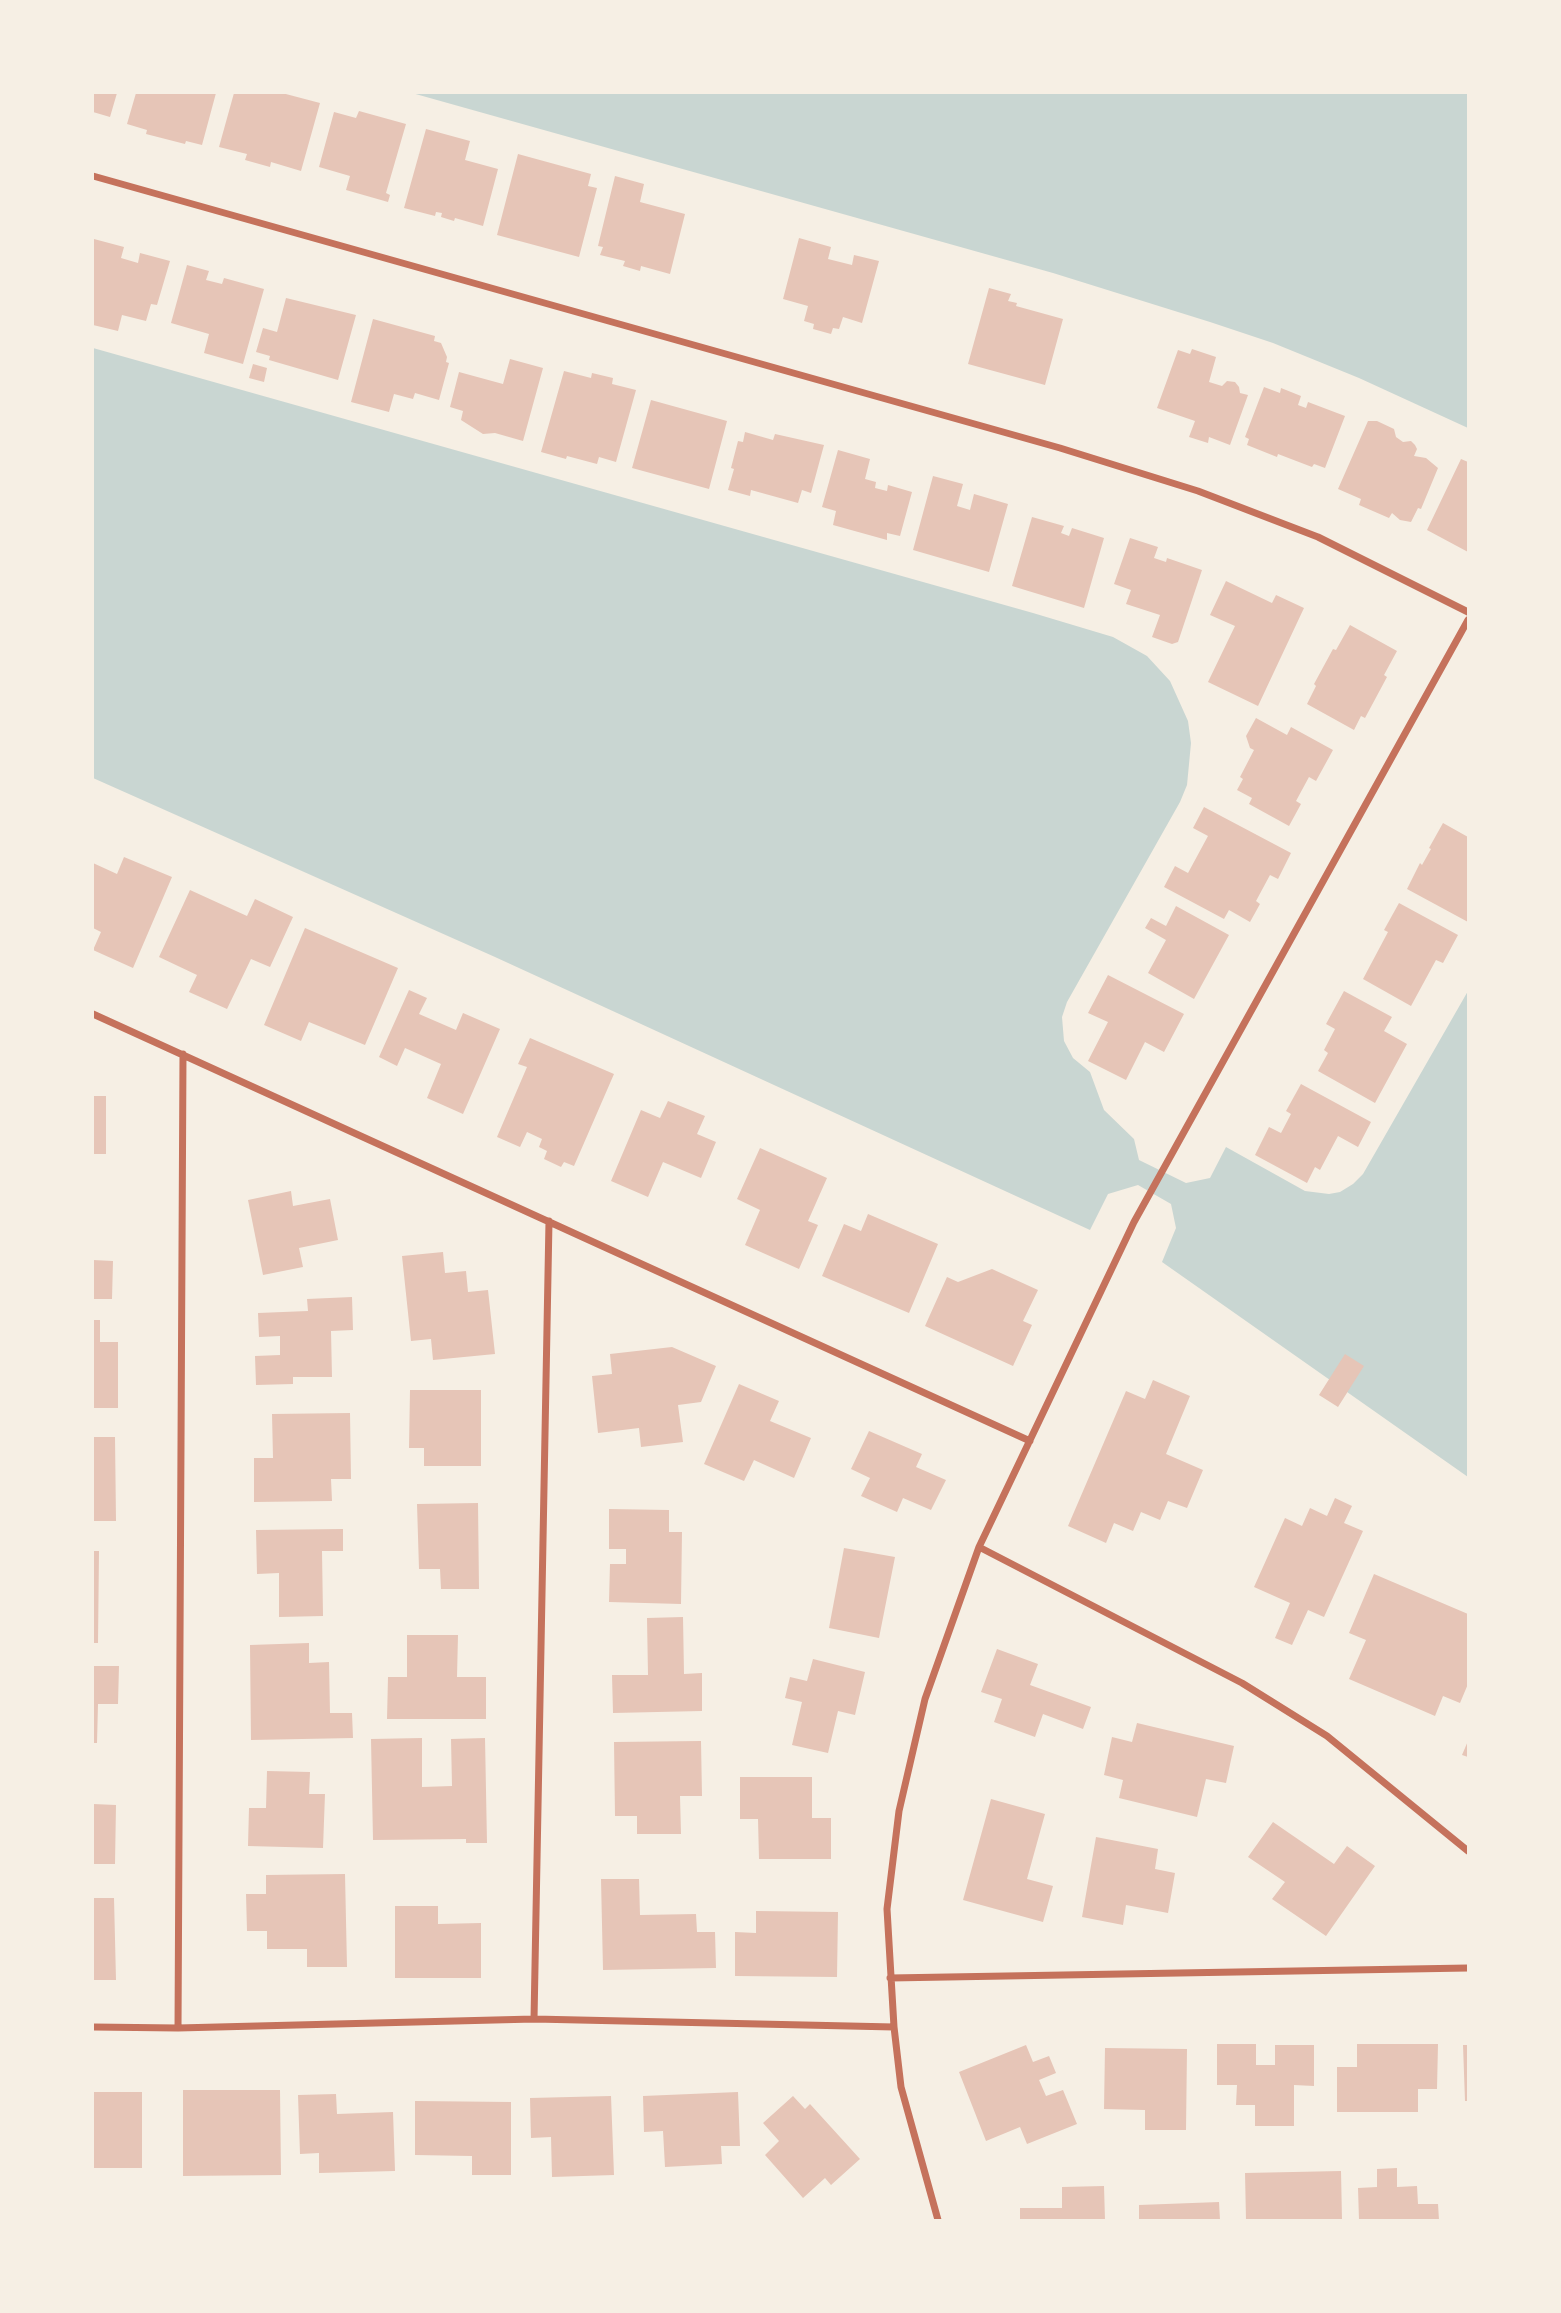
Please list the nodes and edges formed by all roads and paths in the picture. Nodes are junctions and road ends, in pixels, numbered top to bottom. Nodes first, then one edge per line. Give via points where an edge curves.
1 (93, 176) edge
2 (1468, 612) edge
3 (1468, 620) edge
4 (93, 1014) edge
5 (183, 1054) junction
6 (549, 1221) junction
7 (1030, 1441) junction
8 (979, 1547) junction
9 (1468, 1851) edge
10 (1468, 1968) edge
11 (891, 1978) junction
12 (534, 2018) junction
13 (93, 2027) edge
14 (894, 2027) junction
15 (178, 2028) junction
16 (938, 2220) edge

1 - 2 street via 1034,440 1198,491 1318,537
3 - 7 street via 1133,1222
4 - 5 street
5 - 6 street
5 - 15 street
6 - 7 street
6 - 12 street
7 - 8 street
8 - 9 street via 1242,1683 1327,1736
8 - 11 street via 925,1699 899,1811 887,1909
10 - 11 street
11 - 14 street
12 - 14 street
12 - 15 street
13 - 15 street
14 - 16 street via 901,2087

